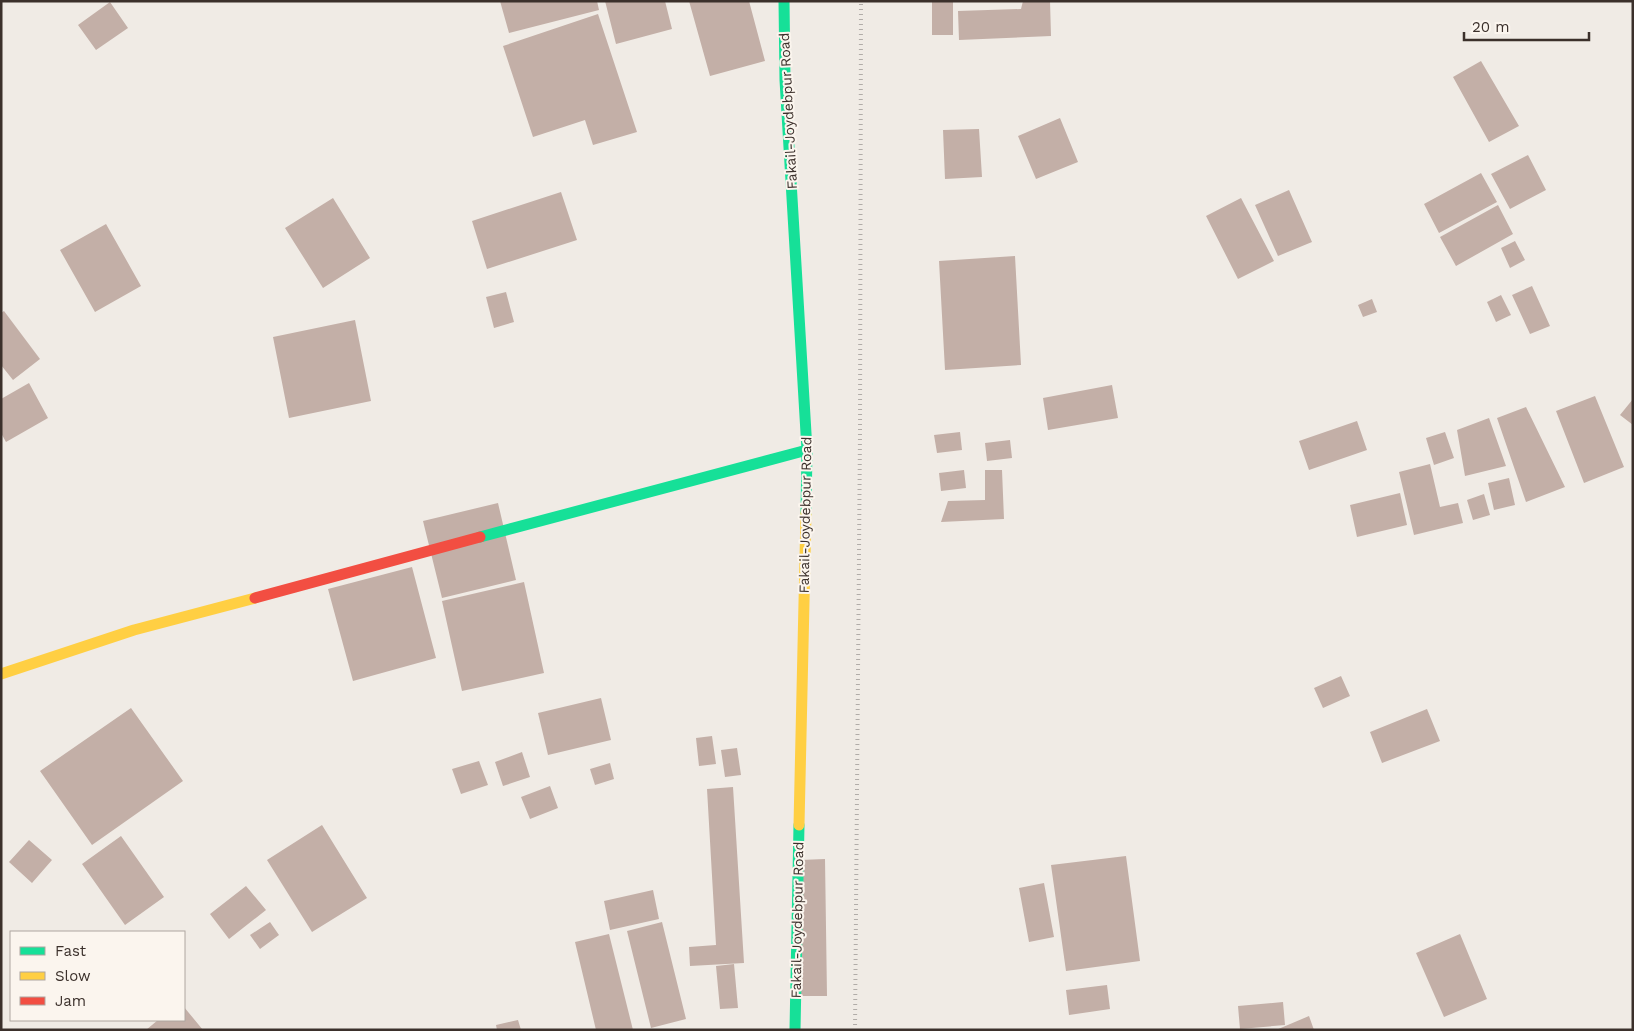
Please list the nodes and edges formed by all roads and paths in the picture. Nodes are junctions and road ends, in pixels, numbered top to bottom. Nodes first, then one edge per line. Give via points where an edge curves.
1 (784, 1) edge
2 (807, 450) junction
3 (1, 674) edge
4 (794, 1030) edge

1 - 2 street, Fakail-Joydebpur Road via 785,80
2 - 3 street via 134,630
2 - 4 street, Fakail-Joydebpur Road

